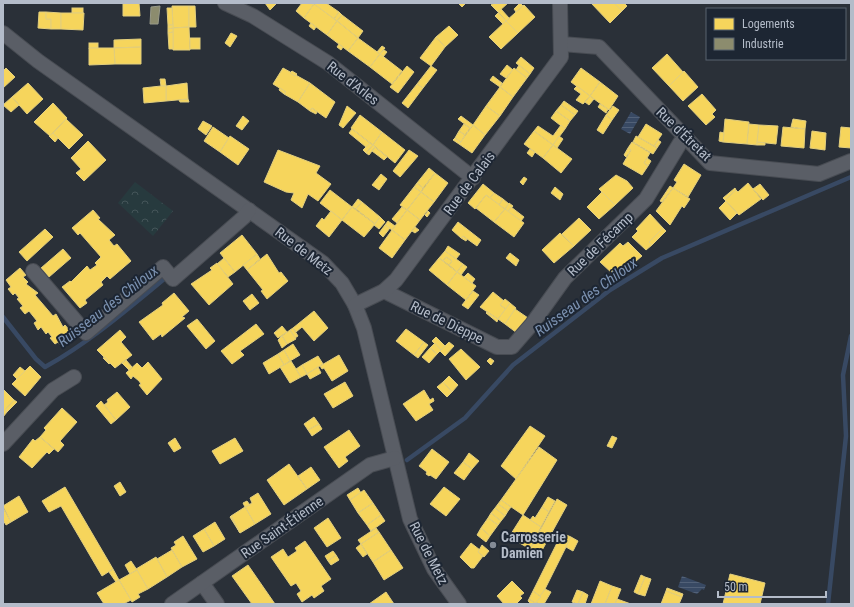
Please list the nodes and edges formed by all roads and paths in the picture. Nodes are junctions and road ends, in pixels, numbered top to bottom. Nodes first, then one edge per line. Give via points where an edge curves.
1 (224, 3) edge
2 (560, 3) edge
3 (3, 33) edge
4 (562, 44) junction
5 (686, 139) junction
6 (851, 162) edge
7 (473, 178) junction
8 (249, 210) junction
9 (33, 271) dead end
10 (384, 291) junction
11 (356, 305) junction
12 (512, 347) joint
13 (74, 377) dead end
14 (3, 444) edge
15 (395, 458) junction
16 (202, 583) junction
17 (172, 604) edge
18 (217, 604) edge
19 (459, 604) edge

1 - 7 street, Rue d'Arles via 253,16 328,63
2 - 4 street, Rue de Calais
3 - 8 street, Rue de Metz via 38,61
4 - 5 street, Rue d'Étretat via 599,47
4 - 7 street, Rue de Calais via 561,57
5 - 6 street, Rue d'Étretat via 710,163 819,174
5 - 12 street, Rue de Fécamp via 680,143 646,199 565,278
7 - 10 street, Rue de Calais via 396,280
8 - 9 street via 239,222 173,279 162,267 86,333
8 - 11 street, Rue de Metz via 323,263 342,283
10 - 11 street, Rue de Calais
10 - 12 street, Rue de Dieppe via 497,347
11 - 15 street, Rue de Metz via 364,328
13 - 14 street via 54,390
15 - 16 street, Rue Saint-Étienne via 370,465
15 - 19 street, Rue de Metz via 410,519 434,569
16 - 17 street, Rue Saint-Étienne
16 - 18 street

